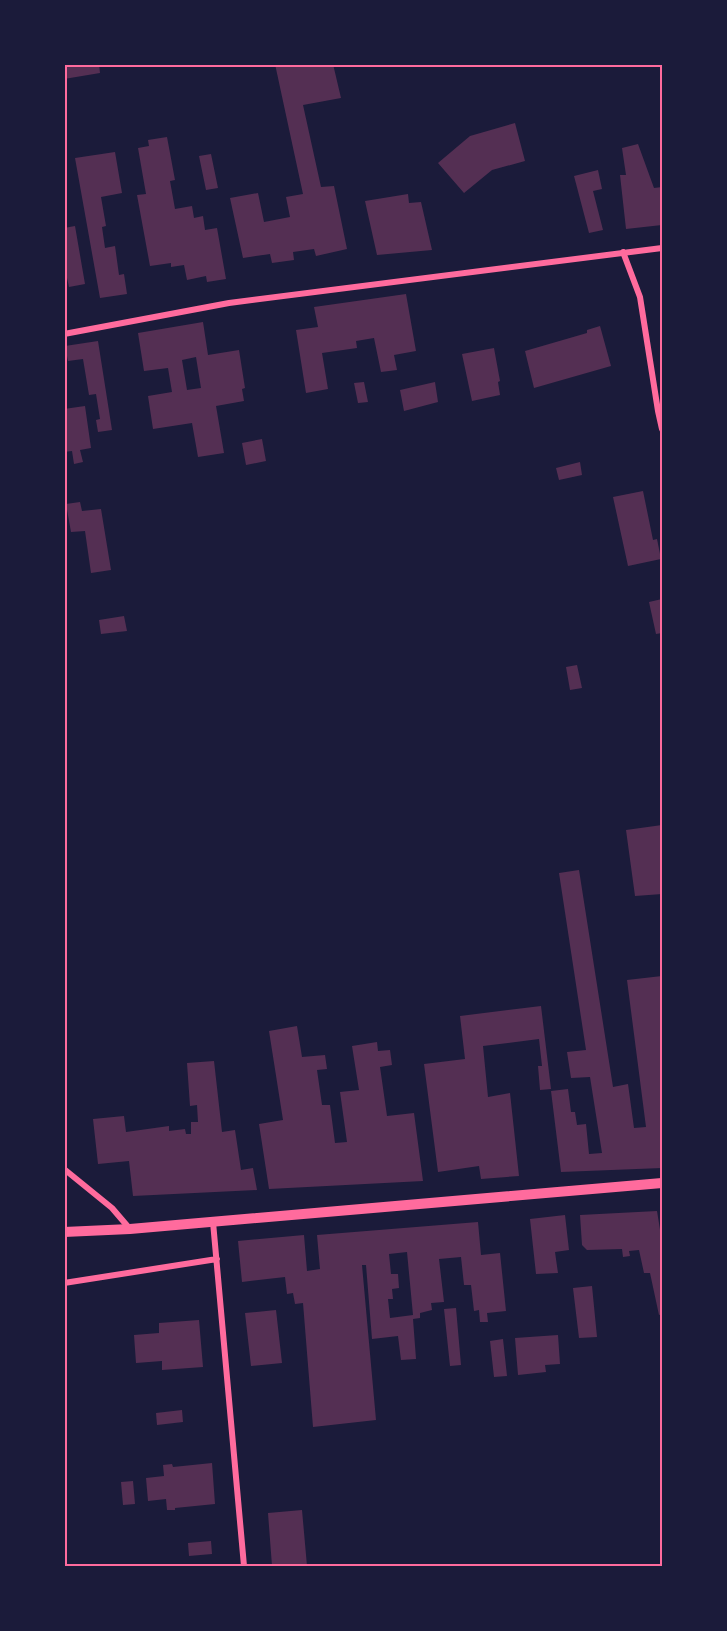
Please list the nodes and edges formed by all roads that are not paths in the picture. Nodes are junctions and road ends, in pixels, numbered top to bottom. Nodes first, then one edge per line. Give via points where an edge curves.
1 (663, 248) edge
2 (623, 252) junction
3 (64, 334) edge
4 (663, 429) edge
5 (64, 1169) edge
6 (663, 1182) edge
7 (213, 1222) junction
8 (129, 1229) junction
9 (64, 1232) edge
10 (217, 1259) junction
11 (64, 1283) edge
12 (244, 1566) edge

1 - 2 street
2 - 3 street via 229,303
2 - 4 street via 640,297
5 - 8 street via 111,1208
6 - 7 street
7 - 8 street
7 - 10 street
8 - 9 street
10 - 11 street
10 - 12 street

